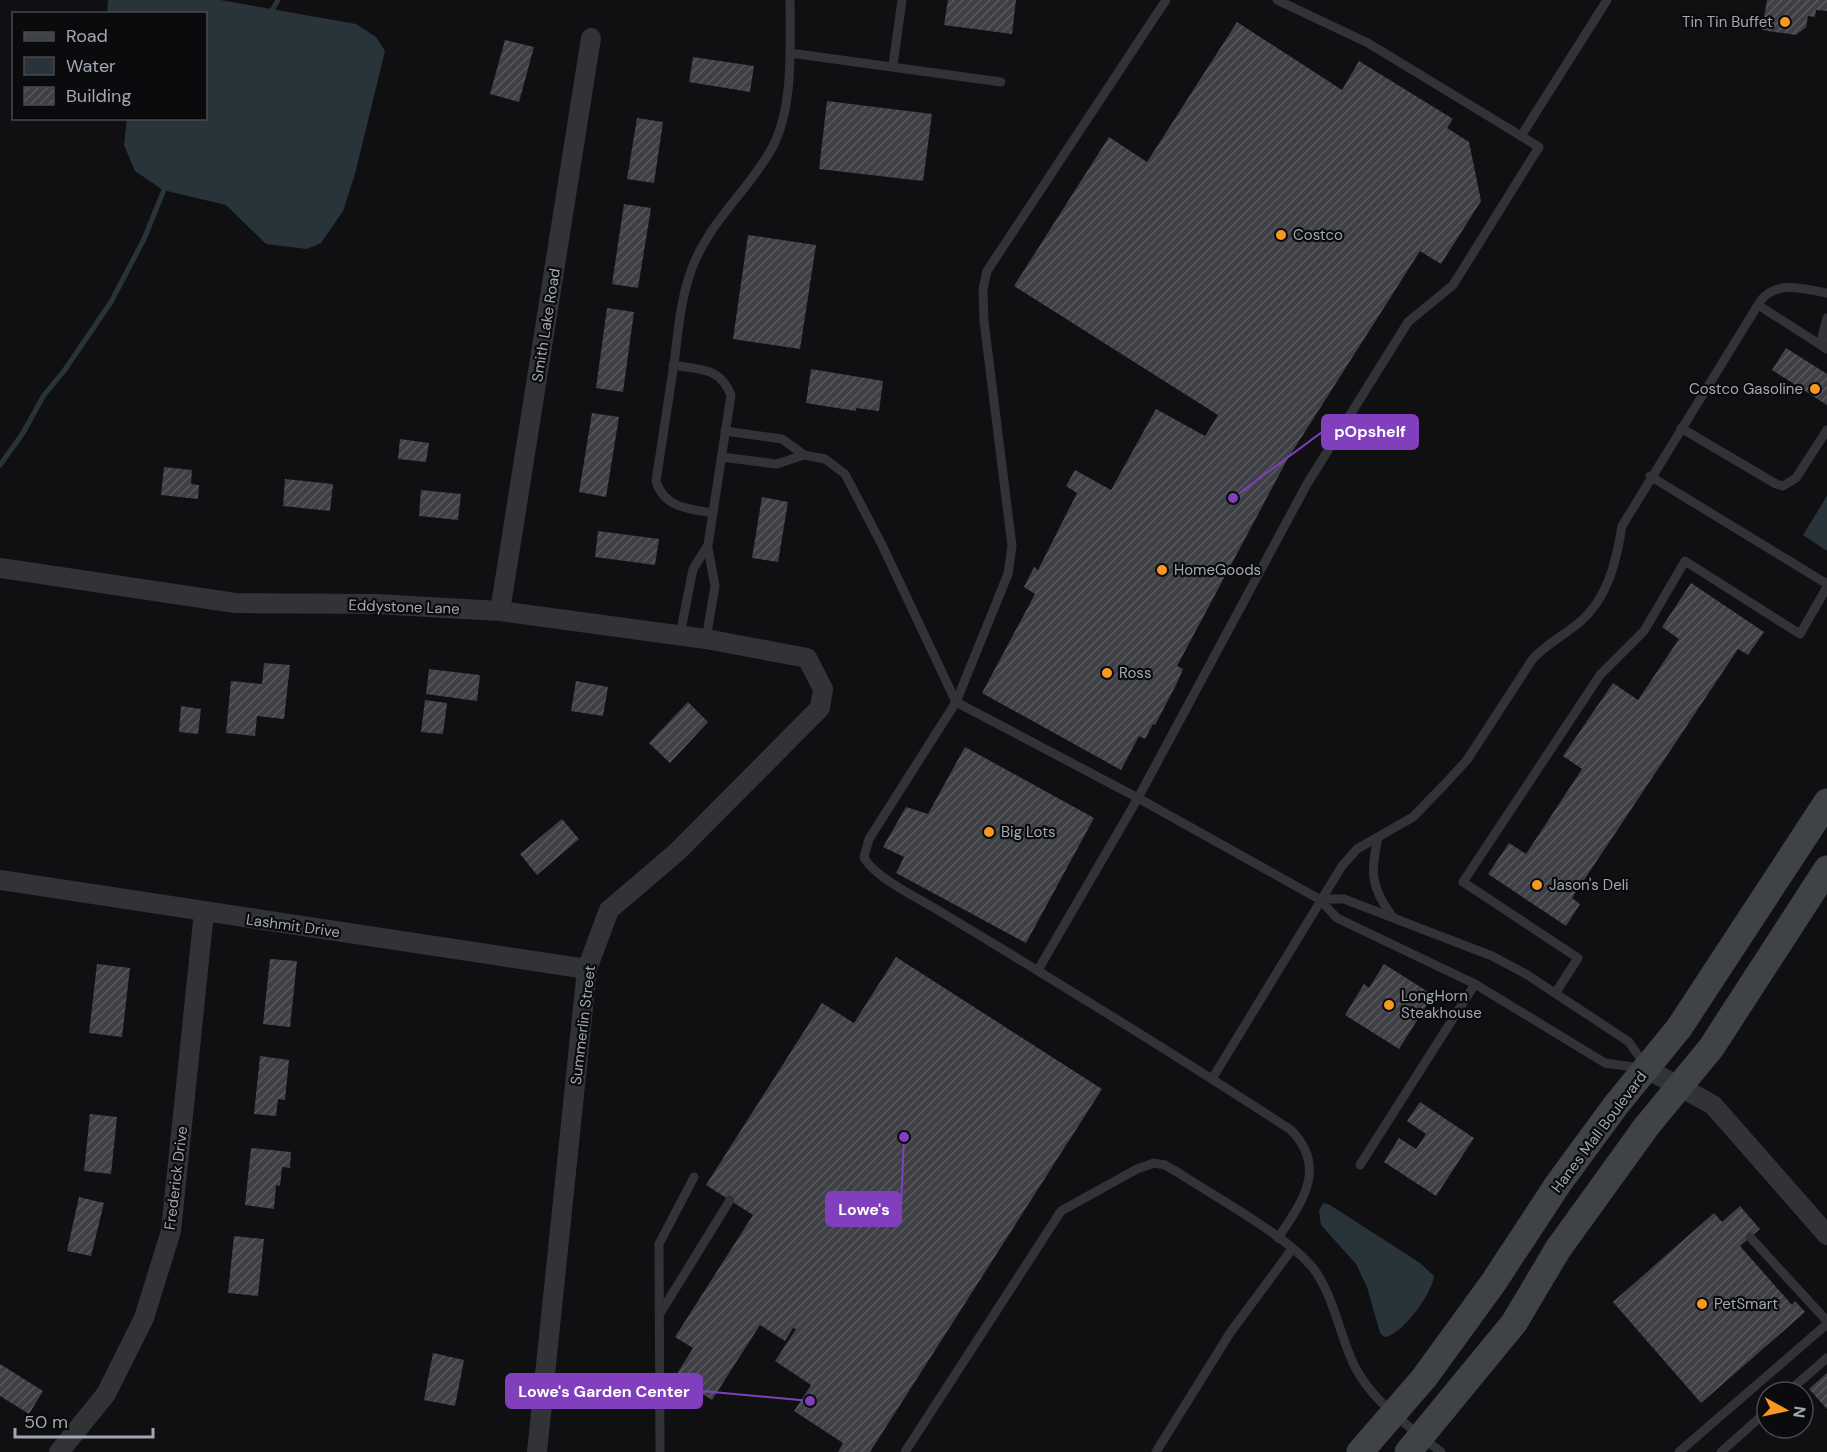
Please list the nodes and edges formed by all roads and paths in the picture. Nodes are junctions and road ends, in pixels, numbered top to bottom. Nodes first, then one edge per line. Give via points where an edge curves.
1 (790, 0) edge
2 (902, 0) edge
3 (1166, 0) edge
4 (1277, 0) edge
5 (1607, 0) edge
6 (591, 38) dead end
7 (790, 52) junction
8 (893, 65) junction
9 (1001, 82) dead end
10 (1521, 136) junction
11 (1827, 293) edge
12 (1758, 304) junction
13 (1827, 318) edge
14 (1826, 349) edge
15 (673, 365) junction
16 (1681, 428) junction
17 (1827, 430) edge
18 (725, 431) junction
19 (804, 455) junction
20 (721, 457) junction
21 (1650, 476) junction
22 (713, 513) junction
23 (708, 548) junction
24 (0, 568) edge
25 (1827, 586) edge
26 (500, 611) junction
27 (680, 635) junction
28 (706, 639) junction
29 (807, 658) joint
30 (956, 702) junction
31 (1138, 798) junction
32 (1827, 802) edge
33 (1378, 838) junction
34 (1826, 872) edge
35 (0, 880) edge
36 (1319, 899) junction
37 (204, 912) junction
38 (1392, 916) junction
39 (587, 969) junction
40 (1038, 970) junction
41 (1475, 984) junction
42 (1556, 992) junction
43 (1647, 1069) junction
44 (1212, 1079) junction
45 (1681, 1086) junction
46 (1360, 1166) dead end
47 (694, 1177) dead end
48 (730, 1200) dead end
49 (1827, 1235) edge
50 (1750, 1237) dead end
51 (1278, 1238) junction
52 (1292, 1249) junction
53 (661, 1312) junction
54 (1827, 1322) edge
55 (1827, 1358) edge
56 (1802, 1380) edge
57 (1394, 1413) junction
58 (1755, 1422) edge
59 (1424, 1447) edge
60 (1686, 1450) edge
61 (59, 1452) edge
62 (537, 1452) edge
63 (660, 1452) edge
64 (905, 1452) edge
65 (1156, 1452) edge
66 (1360, 1452) edge
67 (1721, 1452) edge

1 - 7 lane
2 - 8 lane
3 - 30 lane via 987,271 984,321 1012,546 1008,574
4 - 10 lane via 1368,43
5 - 10 lane
6 - 26 street, Smith Lake Road
7 - 8 lane
7 - 15 lane via 782,122 773,147 754,177 714,224 701,248 681,307
8 - 9 lane
10 - 31 lane via 1539,147 1453,285 1408,322 1307,484
11 - 12 lane via 1782,287 1766,293
12 - 14 lane
12 - 16 lane
13 - 14 lane via 1822,337
15 - 18 lane via 713,372 725,381 731,395
15 - 22 lane via 656,481 659,493 682,508
16 - 17 lane via 1783,486 1796,478
16 - 21 lane
18 - 19 lane via 782,439
18 - 20 lane
19 - 20 lane via 777,464
19 - 30 lane via 825,459 845,474 858,494
20 - 22 lane
21 - 25 lane
21 - 33 lane via 1622,526 1617,558 1605,589 1591,610 1532,660 1467,760 1444,785 1413,817
22 - 23 lane
23 - 27 lane via 693,569
23 - 28 lane via 715,586
24 - 26 street, Eddystone Lane via 235,603 376,604
25 - 42 lane via 1800,634 1685,561 1644,631 1600,675 1463,882 1578,958
26 - 27 street, Eddystone Lane
27 - 28 street, Eddystone Lane
28 - 29 street, Eddystone Lane
29 - 39 street, Summerlin Street via 823,689 820,708 676,852 609,910
30 - 31 lane
30 - 40 lane via 869,839 864,857 896,885
31 - 36 lane
31 - 40 lane
32 - 43 main road, Hanes Mall Boulevard via 1679,1028
33 - 36 lane via 1357,849
33 - 38 lane via 1372,861 1373,879 1380,900
34 - 45 main road via 1711,1048
35 - 37 street, Lashmit Drive
36 - 38 lane via 1344,899
36 - 41 lane via 1337,918
36 - 44 lane
37 - 39 street, Lashmit Drive
37 - 61 street, Frederick Drive via 171,1231 144,1318 106,1394
38 - 42 lane via 1492,956
39 - 62 street, Summerlin Street
40 - 44 lane
41 - 43 lane via 1605,1063
41 - 46 lane
42 - 43 lane via 1629,1042
43 - 45 street
43 - 57 main road, Hanes Mall Boulevard via 1609,1114 1493,1283
44 - 51 lane via 1291,1130 1308,1155 1308,1185 1303,1201
45 - 49 street via 1713,1105
45 - 59 main road via 1646,1127 1558,1250 1514,1323
47 - 53 lane via 659,1244
48 - 53 lane
50 - 54 lane
51 - 52 lane
51 - 64 lane via 1179,1173 1154,1163 1068,1207 1054,1221
52 - 57 lane via 1314,1269 1354,1366 1377,1398
52 - 65 lane via 1230,1334
53 - 63 lane
54 - 60 lane
55 - 56 lane
57 - 59 lane
57 - 66 main road, Hanes Mall Boulevard
58 - 67 lane

